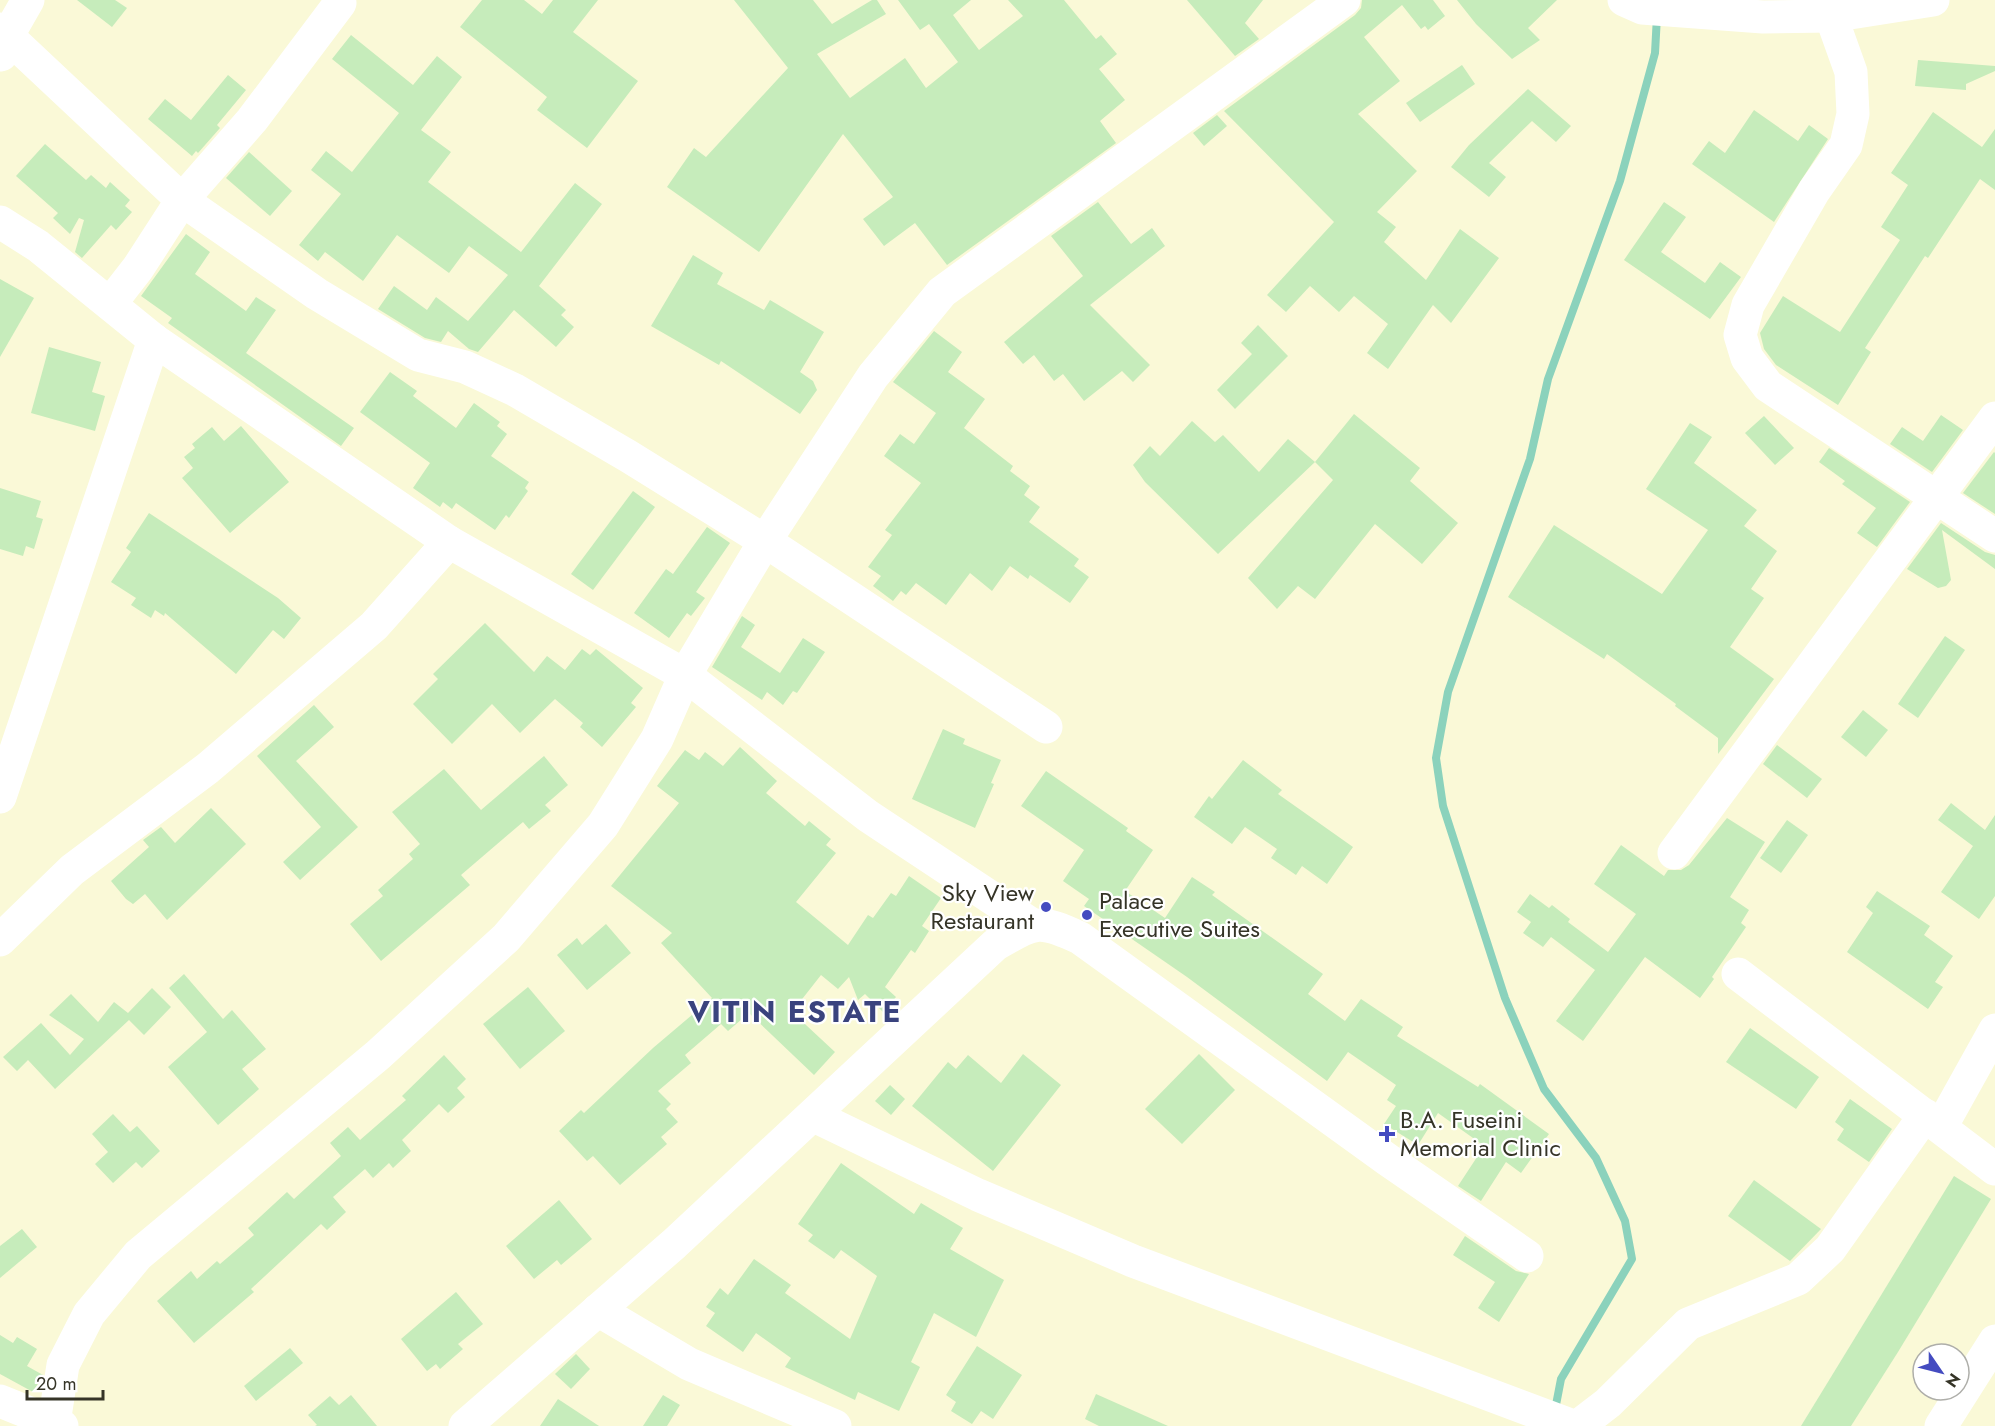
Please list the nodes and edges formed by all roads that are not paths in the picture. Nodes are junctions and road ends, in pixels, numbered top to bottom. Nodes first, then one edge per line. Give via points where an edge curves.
1 (28, 0) edge
2 (1344, 0) edge
3 (1933, 0) edge
4 (340, 3) dead end
5 (1633, 4) edge
6 (1831, 16) junction
7 (3, 40) edge
8 (182, 200) junction
9 (0, 222) edge
10 (110, 304) junction
11 (154, 340) junction
12 (1995, 418) edge
13 (1938, 497) junction
14 (1995, 536) edge
15 (765, 541) junction
16 (449, 542) junction
17 (685, 675) junction
18 (1046, 728) dead end
19 (0, 797) edge
20 (1674, 853) dead end
21 (1031, 924) junction
22 (0, 940) edge
23 (1738, 974) dead end
24 (1995, 1030) edge
25 (814, 1116) junction
26 (1933, 1121) junction
27 (1995, 1169) edge
28 (1527, 1256) dead end
29 (598, 1310) junction
30 (1995, 1341) edge
31 (0, 1401) edge
32 (58, 1424) edge
33 (465, 1426) edge
34 (835, 1426) edge
35 (1573, 1426) edge
36 (1578, 1426) edge
37 (1941, 1426) edge

1 - 7 street
2 - 15 street via 942,292 873,376
3 - 6 street
4 - 8 street via 252,120
5 - 6 street via 1763,17
6 - 13 street via 1851,72 1853,114 1846,145 1814,191 1748,305 1740,335 1747,358 1768,386
7 - 8 street
8 - 10 street
8 - 15 street via 316,294 418,355 465,367 515,390
9 - 10 street via 38,246
10 - 11 street
11 - 16 street
11 - 19 street
12 - 13 street
13 - 14 street
13 - 20 street
15 - 17 street
15 - 18 street
16 - 17 street
16 - 22 street via 374,626 208,768 72,870
17 - 21 street via 868,816
17 - 32 street via 657,739 603,825 506,938 378,1055 138,1255 89,1314 63,1365
21 - 25 street via 995,945
21 - 28 street via 1053,925 1080,938
23 - 26 street
24 - 26 street
25 - 29 street
25 - 35 street via 978,1195 1133,1261
26 - 27 street
26 - 36 street via 1830,1249 1798,1279 1688,1324 1608,1403
29 - 33 street
29 - 34 street via 689,1364
30 - 37 street
31 - 32 street

